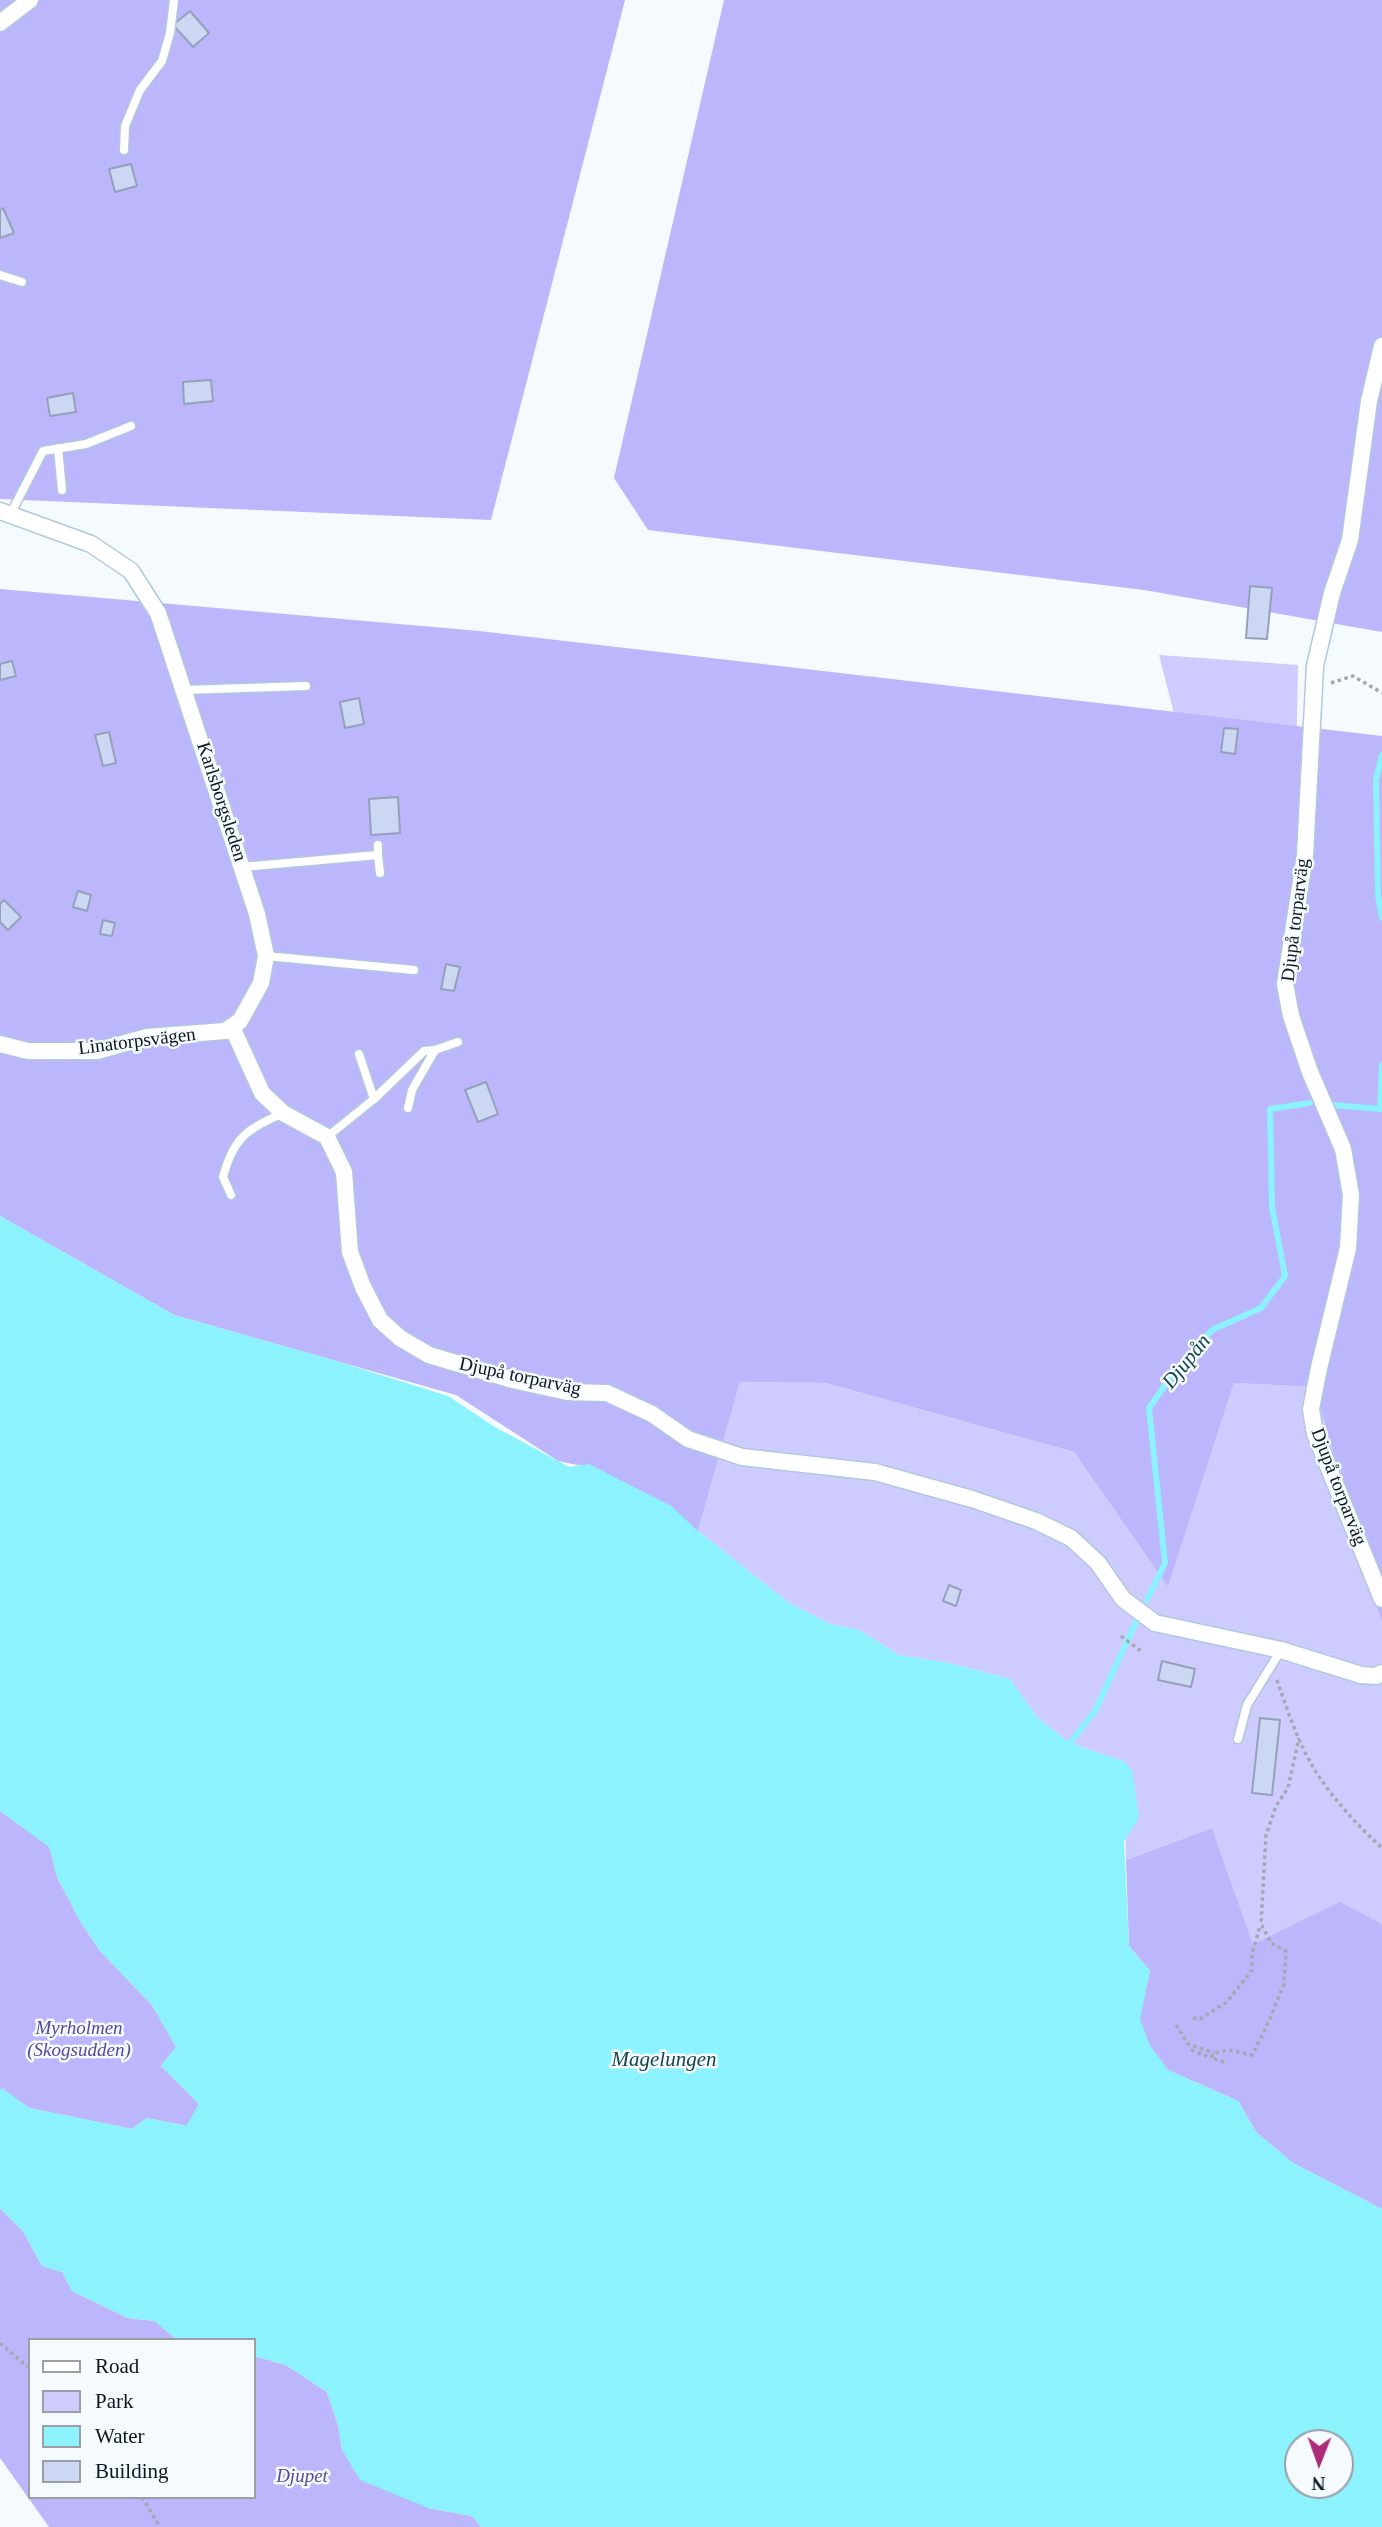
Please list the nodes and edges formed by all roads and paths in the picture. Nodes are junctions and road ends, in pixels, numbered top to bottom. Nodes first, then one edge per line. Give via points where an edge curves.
1 (30, 0) edge
2 (174, 0) edge
3 (0, 23) edge
4 (124, 150) dead end
5 (0, 275) edge
6 (22, 282) dead end
7 (1382, 346) edge
8 (131, 426) dead end
9 (58, 448) junction
10 (62, 490) dead end
11 (5, 513) edge
12 (306, 686) dead end
13 (1314, 689) junction
14 (184, 690) junction
15 (1382, 693) edge
16 (378, 845) dead end
17 (378, 855) junction
18 (242, 867) junction
19 (380, 873) dead end
20 (266, 956) junction
21 (414, 970) dead end
22 (232, 1027) junction
23 (458, 1042) dead end
24 (0, 1044) edge
25 (435, 1050) junction
26 (359, 1054) dead end
27 (374, 1099) junction
28 (408, 1108) dead end
29 (283, 1113) junction
30 (327, 1137) junction
31 (232, 1195) dead end
32 (1382, 1599) edge
33 (1121, 1636) dead end
34 (1141, 1651) dead end
35 (1279, 1653) junction
36 (1382, 1673) edge
37 (1299, 1738) junction
38 (1238, 1739) dead end
39 (1382, 1848) edge
40 (1261, 1924) junction
41 (1193, 2018) dead end
42 (1176, 2025) dead end
43 (1191, 2050) dead end
44 (1214, 2053) junction
45 (1211, 2058) junction
46 (1224, 2062) dead end
47 (0, 2343) edge
48 (28, 2368) edge
49 (143, 2499) edge
50 (160, 2527) edge

1 - 3 street
2 - 4 lane via 162,61 140,90 125,126
5 - 6 lane
7 - 13 street, Djupå torparväg via 1369,401 1350,540 1332,593
8 - 9 lane via 86,444
9 - 10 lane
9 - 11 lane via 43,450
11 - 14 street, Karlsborgsleden via 91,544 131,571 158,613
12 - 14 lane
13 - 15 path via 1353,676
13 - 32 street, Djupå torparväg via 1305,855 1285,984 1310,1072 1343,1149 1351,1195 1348,1248 1311,1409 1315,1434
14 - 18 street, Karlsborgsleden
16 - 17 lane
17 - 18 lane
17 - 19 lane
18 - 20 street, Karlsborgsleden
20 - 21 lane
20 - 22 street, Karlsborgsleden via 261,982
22 - 24 street, Linatorpsvägen via 147,1037 97,1051 27,1051
22 - 29 street via 262,1093
23 - 25 lane
25 - 27 lane via 424,1051
25 - 28 lane via 412,1090
26 - 27 lane
27 - 30 lane
29 - 30 street
29 - 31 lane via 249,1129 229,1154 223,1177
30 - 35 street, Djupå torparväg via 344,1172 350,1252 363,1287 380,1320 429,1355 553,1389 607,1393 688,1438 742,1457 875,1472 1010,1512 1072,1538 1098,1563 1123,1599 1156,1623
33 - 34 path
35 - 36 street, Djupå torparväg via 1361,1675
35 - 37 path via 1277,1679
35 - 38 lane via 1247,1705
37 - 39 path via 1318,1775
37 - 40 path via 1288,1788 1266,1835
40 - 41 path via 1252,1970 1227,2002 1200,2019
40 - 44 path via 1271,1942 1286,1951 1284,1984 1252,2054
42 - 44 path via 1188,2044
43 - 45 path
44 - 45 path
45 - 46 path
47 - 48 path
49 - 50 path

